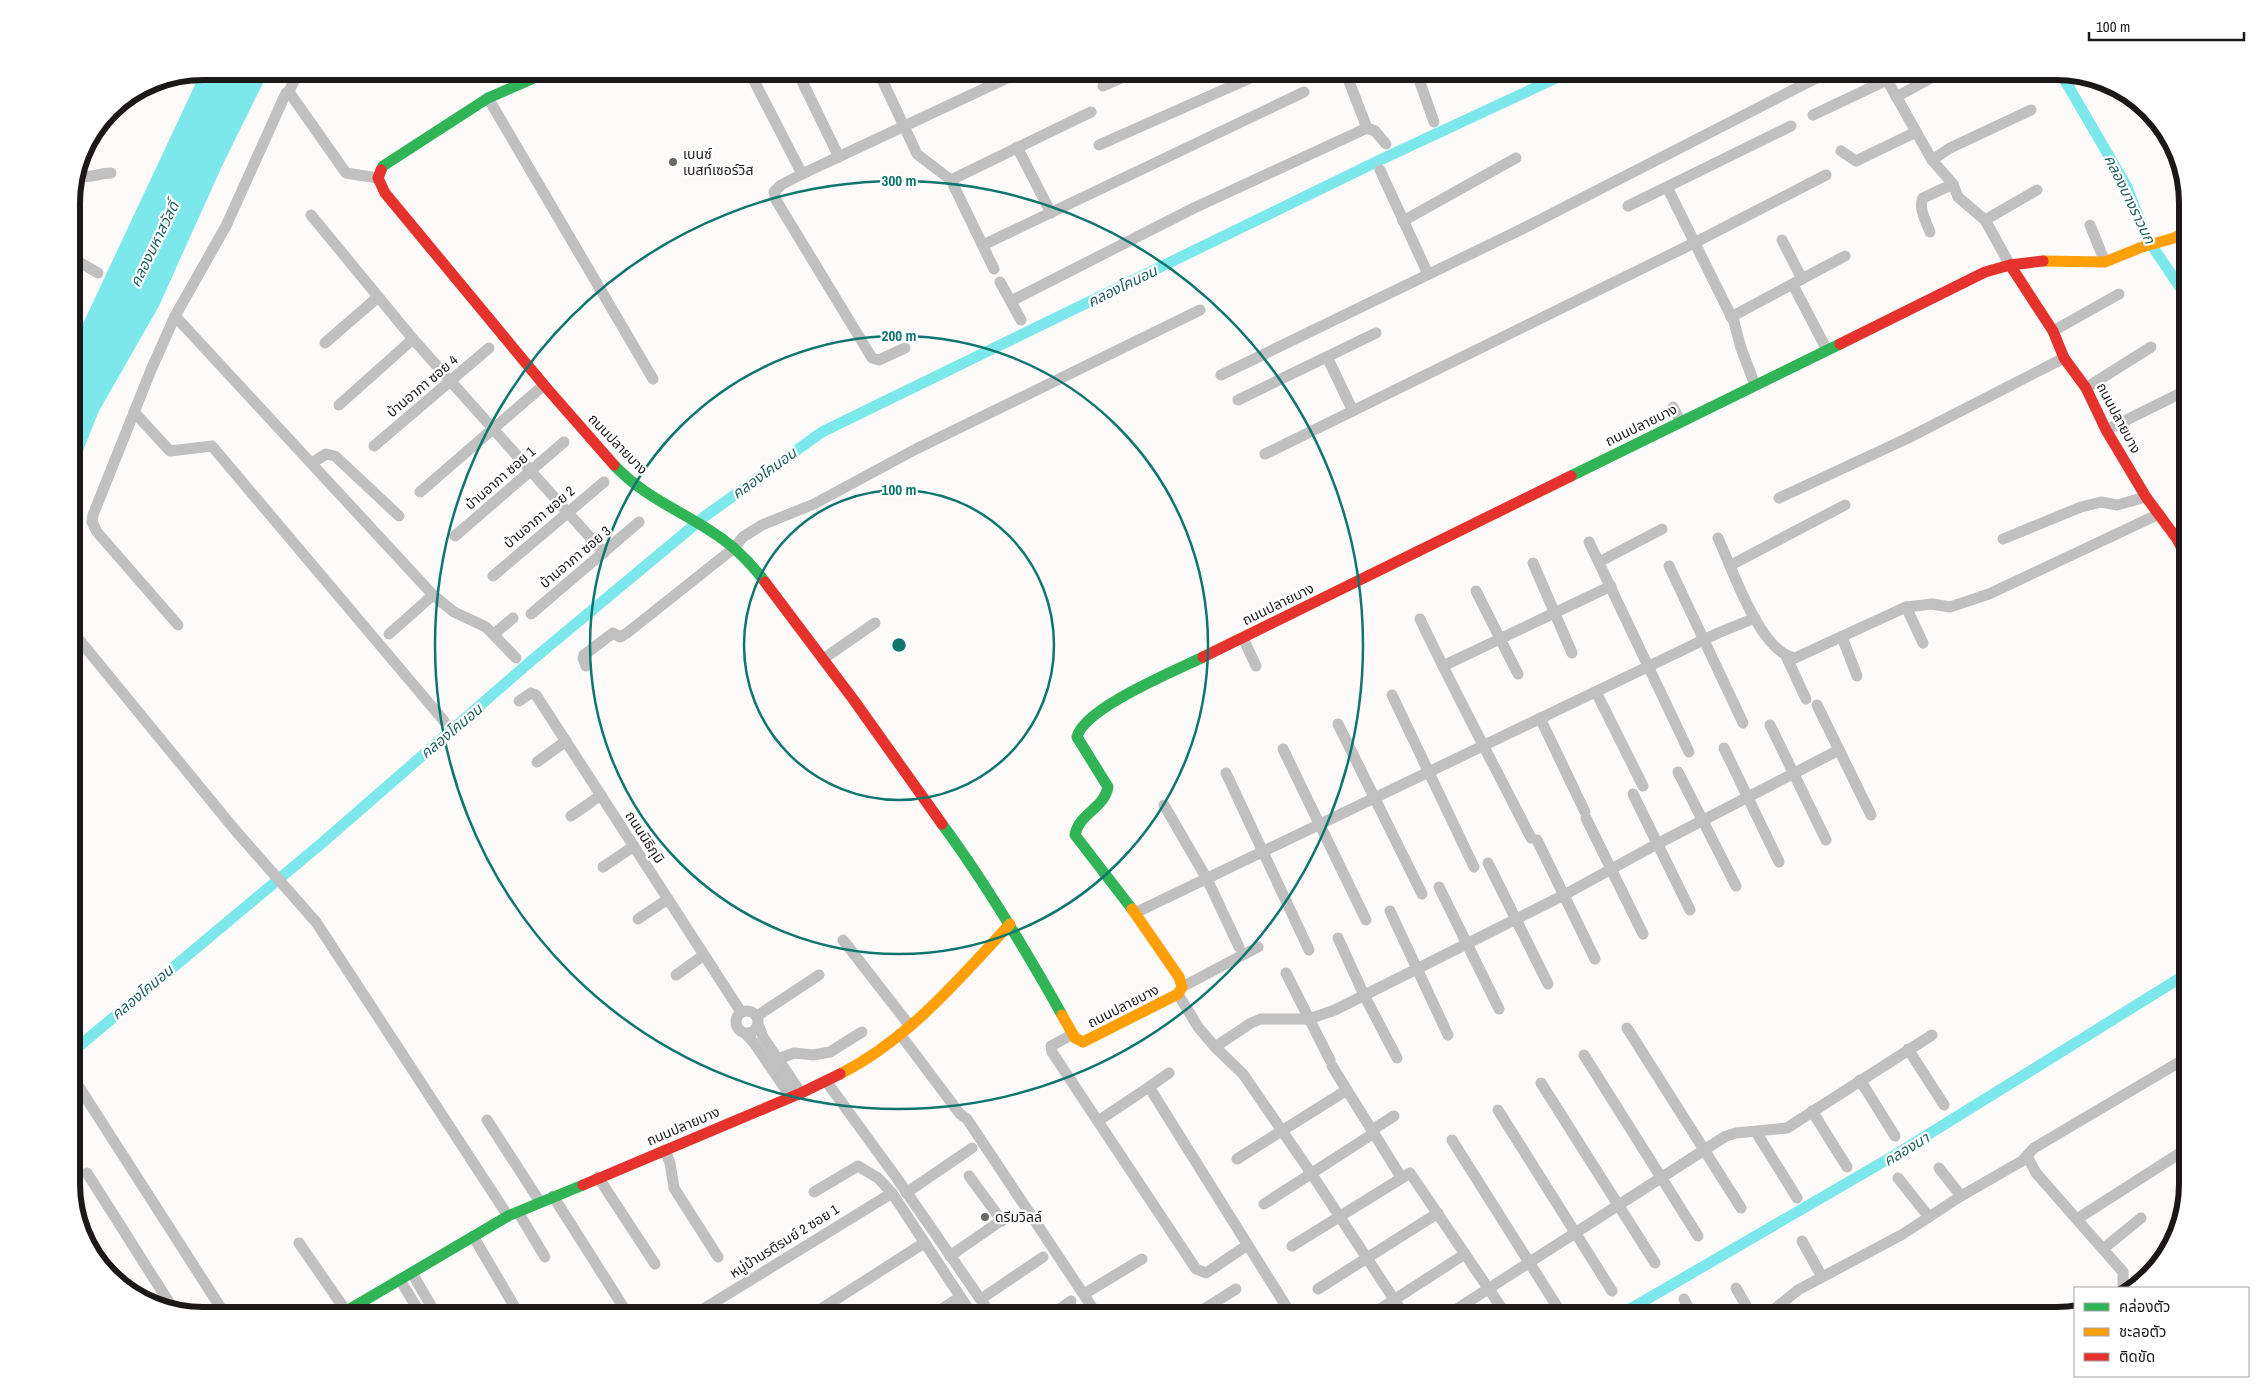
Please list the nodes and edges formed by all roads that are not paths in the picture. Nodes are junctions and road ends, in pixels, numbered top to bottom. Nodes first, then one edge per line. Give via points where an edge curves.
1 (294, 80) edge
2 (529, 80) edge
3 (754, 80) edge
4 (801, 80) edge
5 (882, 80) edge
6 (1003, 80) edge
7 (1117, 80) edge
8 (1246, 80) edge
9 (1348, 80) edge
10 (1419, 80) edge
11 (1812, 80) edge
12 (1877, 80) edge
13 (1886, 80) edge
14 (1927, 80) edge
15 (1103, 86) dead end
16 (289, 92) junction
17 (1304, 92) dead end
18 (1896, 97) junction
19 (488, 98) junction
20 (2031, 110) dead end
21 (1091, 112) dead end
22 (1813, 115) dead end
23 (1434, 122) dead end
24 (904, 126) junction
25 (1791, 126) dead end
26 (1367, 128) junction
27 (1916, 132) junction
28 (1386, 144) dead end
29 (1099, 145) dead end
30 (1017, 148) junction
31 (1841, 151) dead end
32 (839, 157) junction
33 (1516, 158) dead end
34 (1932, 160) junction
35 (1380, 170) dead end
36 (111, 173) dead end
37 (802, 174) junction
38 (1826, 176) dead end
39 (83, 177) edge
40 (378, 178) junction
41 (951, 180) junction
42 (1953, 184) junction
43 (1667, 187) junction
44 (2037, 190) dead end
45 (1628, 206) dead end
46 (1051, 213) junction
47 (311, 215) dead end
48 (1403, 220) junction
49 (1985, 220) junction
50 (2090, 225) dead end
51 (1930, 232) dead end
52 (2179, 236) edge
53 (1782, 240) dead end
54 (1694, 243) junction
55 (983, 245) junction
56 (1845, 256) dead end
57 (80, 262) edge
58 (2105, 262) junction
59 (2010, 265) junction
60 (994, 269) dead end
61 (98, 272) dead end
62 (1428, 274) junction
63 (1000, 282) dead end
64 (1797, 282) junction
65 (2119, 294) dead end
66 (378, 297) junction
67 (1011, 300) junction
68 (1200, 310) dead end
69 (175, 316) junction
70 (1731, 317) junction
71 (1021, 320) dead end
72 (2053, 331) junction
73 (1376, 334) dead end
74 (413, 339) junction
75 (325, 343) dead end
76 (2151, 347) dead end
77 (489, 348) dead end
78 (905, 348) dead end
79 (1827, 350) junction
80 (1327, 357) junction
81 (2064, 358) junction
82 (1221, 375) dead end
83 (653, 379) dead end
84 (452, 381) junction
85 (544, 385) junction
86 (1755, 385) junction
87 (2086, 388) junction
88 (2179, 394) edge
89 (1238, 400) dead end
90 (339, 405) dead end
91 (1672, 407) dead end
92 (1353, 411) junction
93 (134, 412) junction
94 (1680, 422) junction
95 (494, 429) junction
96 (2106, 430) junction
97 (564, 442) dead end
98 (374, 446) dead end
99 (1265, 454) dead end
100 (312, 464) junction
101 (532, 471) junction
102 (604, 482) dead end
103 (420, 492) dead end
104 (2146, 497) junction
105 (1779, 498) dead end
106 (1845, 505) dead end
107 (568, 512) junction
108 (2159, 514) junction
109 (399, 516) dead end
110 (639, 522) dead end
111 (1662, 529) dead end
112 (456, 536) dead end
113 (1718, 538) dead end
114 (2003, 539) dead end
115 (1589, 542) dead end
116 (2179, 543) edge
117 (734, 548) junction
118 (604, 553) junction
119 (1599, 562) junction
120 (1533, 563) dead end
121 (1669, 566) dead end
122 (1731, 566) junction
123 (493, 576) dead end
124 (1611, 586) junction
125 (1476, 591) dead end
126 (434, 595) junction
127 (1906, 606) junction
128 (1554, 613) junction
129 (531, 614) dead end
130 (513, 618) dead end
131 (1755, 618) junction
132 (1420, 619) dead end
133 (875, 623) dead end
134 (178, 625) dead end
135 (389, 634) dead end
136 (494, 634) junction
137 (1842, 637) junction
138 (1243, 638) junction
139 (1500, 638) junction
140 (1705, 639) junction
141 (80, 641) edge
142 (1923, 643) dead end
143 (1572, 653) dead end
144 (1786, 656) junction
145 (516, 658) dead end
146 (823, 659) junction
147 (586, 666) dead end
148 (1256, 666) dead end
149 (1443, 666) junction
150 (1650, 666) junction
151 (1518, 674) dead end
152 (1857, 676) dead end
153 (1596, 692) junction
154 (1392, 695) dead end
155 (1806, 699) dead end
156 (519, 700) dead end
157 (1817, 705) dead end
158 (1540, 718) junction
159 (444, 722) dead end
160 (1744, 723) dead end
161 (1338, 724) dead end
162 (1770, 726) dead end
163 (566, 741) junction
164 (1484, 746) junction
165 (1724, 748) dead end
166 (1283, 749) dead end
167 (1839, 750) junction
168 (1689, 752) dead end
169 (537, 762) dead end
170 (1430, 772) junction
171 (1678, 772) dead end
172 (1226, 773) dead end
173 (1793, 774) junction
174 (1643, 786) dead end
175 (1633, 794) dead end
176 (601, 795) junction
177 (1748, 797) junction
178 (1374, 798) junction
179 (1164, 805) dead end
180 (1871, 815) dead end
181 (571, 816) dead end
182 (1703, 821) junction
183 (1320, 825) junction
184 (1826, 840) dead end
185 (1657, 844) junction
186 (634, 846) junction
187 (1263, 852) junction
188 (1779, 862) dead end
189 (1488, 863) dead end
190 (603, 867) dead end
191 (1474, 867) dead end
192 (1611, 869) junction
193 (1207, 879) junction
194 (1736, 886) dead end
195 (1440, 887) dead end
196 (1422, 894) dead end
197 (1564, 895) junction
198 (668, 899) junction
199 (1690, 910) dead end
200 (1390, 911) dead end
201 (1135, 914) junction
202 (638, 919) dead end
203 (1366, 920) dead end
204 (1515, 920) junction
205 (1010, 924) junction
206 (1643, 934) dead end
207 (1338, 938) dead end
208 (844, 940) dead end
209 (1467, 944) junction
210 (1239, 947) dead end
211 (1258, 947) dead end
212 (1309, 950) dead end
213 (704, 955) junction
214 (1595, 959) dead end
215 (1417, 968) junction
216 (1286, 973) dead end
217 (676, 975) dead end
218 (820, 975) dead end
219 (1548, 984) dead end
220 (1180, 990) junction
221 (1364, 995) junction
222 (1499, 1009) dead end
223 (741, 1012) junction
224 (1309, 1019) junction
225 (758, 1020) junction
226 (910, 1026) junction
227 (1627, 1028) dead end
228 (862, 1032) dead end
229 (745, 1033) junction
230 (900, 1034) junction
231 (1073, 1034) junction
232 (1448, 1034) dead end
233 (1932, 1035) dead end
234 (1215, 1048) junction
235 (1908, 1049) junction
236 (1584, 1055) dead end
237 (1397, 1058) dead end
238 (773, 1061) junction
239 (2179, 1062) edge
240 (1169, 1073) dead end
241 (1860, 1080) junction
242 (826, 1081) junction
243 (1541, 1083) dead end
244 (1149, 1087) junction
245 (80, 1088) edge
246 (1347, 1090) junction
247 (796, 1095) junction
248 (1944, 1105) dead end
249 (1498, 1110) dead end
250 (1812, 1111) junction
251 (1394, 1116) dead end
252 (487, 1120) dead end
253 (1098, 1121) junction
254 (1282, 1130) junction
255 (1373, 1132) junction
256 (1756, 1132) junction
257 (1895, 1136) dead end
258 (1452, 1140) dead end
259 (972, 1148) dead end
260 (1704, 1149) junction
261 (665, 1150) junction
262 (2179, 1154) edge
263 (2027, 1156) junction
264 (1237, 1160) dead end
265 (1847, 1167) dead end
266 (1939, 1168) dead end
267 (1311, 1172) junction
268 (87, 1173) dead end
269 (969, 1176) dead end
270 (1661, 1176) junction
271 (598, 1177) junction
272 (1401, 1177) junction
273 (1898, 1178) dead end
274 (814, 1192) dead end
275 (892, 1193) junction
276 (906, 1193) junction
277 (553, 1196) junction
278 (1961, 1196) junction
279 (1797, 1198) dead end
280 (540, 1202) junction
281 (1264, 1204) dead end
282 (1617, 1204) junction
283 (1741, 1208) dead end
284 (1438, 1213) junction
285 (513, 1214) junction
286 (1339, 1216) junction
287 (1929, 1217) junction
288 (2141, 1218) dead end
289 (2077, 1219) junction
290 (1575, 1232) junction
291 (473, 1236) junction
292 (1698, 1236) dead end
293 (1802, 1241) dead end
294 (299, 1243) dead end
295 (924, 1243) junction
296 (1246, 1246) junction
297 (1292, 1246) dead end
298 (2103, 1249) junction
299 (1465, 1254) junction
300 (950, 1256) junction
301 (545, 1257) dead end
302 (718, 1257) dead end
303 (1043, 1257) dead end
304 (1142, 1259) dead end
305 (1368, 1259) junction
306 (1528, 1262) junction
307 (655, 1264) dead end
308 (1655, 1264) dead end
309 (412, 1273) junction
310 (1822, 1277) junction
311 (400, 1280) junction
312 (2125, 1287) edge
313 (1318, 1288) dead end
314 (1489, 1288) junction
315 (1736, 1288) dead end
316 (1236, 1289) dead end
317 (1612, 1291) dead end
318 (1084, 1294) junction
319 (960, 1297) junction
320 (981, 1299) junction
321 (1684, 1299) dead end
322 (1071, 1301) dead end
323 (168, 1302) edge
324 (1394, 1302) junction
325 (1286, 1306) dead end
326 (220, 1307) edge
327 (343, 1307) edge
328 (357, 1307) edge
329 (416, 1307) edge
330 (432, 1307) edge
331 (515, 1307) edge
332 (623, 1307) edge
333 (707, 1307) edge
334 (824, 1307) edge
335 (945, 1307) edge
336 (966, 1307) edge
337 (986, 1307) edge
338 (1063, 1307) edge
339 (1092, 1307) edge
340 (1207, 1307) edge
341 (1385, 1307) edge
342 (1398, 1307) edge
343 (1460, 1307) edge
344 (1501, 1307) edge
345 (1557, 1307) edge
346 (1688, 1307) edge
347 (1747, 1307) edge
348 (1777, 1307) edge

1 - 16 street
2 - 19 street
3 - 37 street
4 - 32 street
5 - 24 street
6 - 24 street
7 - 15 street
8 - 29 street
9 - 26 street
10 - 23 street
11 - 62 street
12 - 22 street
13 - 18 street
14 - 18 street
16 - 40 street via 346,172
16 - 69 street via 226,226
17 - 46 street
18 - 27 street
19 - 40 street via 383,166
19 - 83 street
20 - 34 street via 1950,148
21 - 30 street
24 - 32 street
24 - 41 street via 917,154
25 - 43 street
26 - 28 street via 1375,131
26 - 67 street via 1194,208
27 - 31 street via 1856,161
27 - 34 street
30 - 41 street
30 - 46 street
32 - 37 street
33 - 48 street
34 - 42 street
35 - 48 street
36 - 39 street
37 - 78 street via 776,189 776,200 872,358 879,360
38 - 54 street
40 - 85 street, ถนนปลายบาง via 386,193
41 - 55 street
42 - 49 street via 1958,197
42 - 51 street via 1921,201
43 - 45 street
43 - 54 street
44 - 49 street
46 - 55 street
47 - 66 street
48 - 62 street
49 - 59 street
50 - 58 street
52 - 58 street, ถนนปลายบาง
53 - 64 street
54 - 70 street
54 - 92 street
55 - 60 street
56 - 64 street
57 - 61 street
58 - 59 street, ถนนปลายบาง via 2038,261
59 - 72 street, ถนนปลายบาง
59 - 79 street, ถนนปลายบาง via 1985,272
62 - 82 street
63 - 67 street
64 - 70 street
64 - 79 street
65 - 72 street
66 - 74 street
66 - 75 street
67 - 71 street
68 - 117 street via 916,449 814,504 762,525 743,537
69 - 93 street
69 - 100 street
70 - 86 street
72 - 81 street, ถนนปลายบาง
73 - 80 street
74 - 84 street
74 - 90 street
76 - 87 street
77 - 84 street, บ้านอาภา ซอย 4
79 - 86 street, ถนนปลายบาง
80 - 89 street
80 - 92 street
81 - 87 street, ถนนปลายบาง
81 - 105 street via 1908,438
84 - 95 street
84 - 98 street, บ้านอาภา ซอย 4
85 - 95 street
85 - 117 street, ถนนปลายบาง via 630,481
86 - 94 street, ถนนปลายบาง
87 - 96 street, ถนนปลายบาง
88 - 96 street
91 - 94 street
92 - 99 street
93 - 134 street via 92,522 97,532
93 - 159 street via 170,451 212,446
94 - 138 street, ถนนปลายบาง
95 - 101 street
95 - 103 street
96 - 104 street, ถนนปลายบาง
97 - 101 street, บ้านอาภา ซอย 1
100 - 109 street via 326,454 335,456
100 - 126 street
101 - 107 street
101 - 112 street, บ้านอาภา ซอย 1
102 - 107 street, บ้านอาภา ซอย 2
104 - 108 street, ถนนปลายบาง
104 - 114 street via 2117,505 2101,502 2081,507
106 - 122 street
107 - 118 street
107 - 123 street, บ้านอาภา ซอย 2
108 - 116 street, ถนนปลายบาง
108 - 127 street via 1989,594 1950,607 1932,604
110 - 118 street, บ้านอาภา ซอย 3
111 - 119 street
113 - 122 street
115 - 119 street
117 - 146 street, ถนนปลายบาง via 756,570
117 - 147 street via 624,635 613,633 584,655
118 - 129 street, บ้านอาภา ซอย 3
119 - 124 street
120 - 128 street
121 - 140 street
122 - 131 street
124 - 128 street
124 - 150 street
125 - 139 street
126 - 135 street
126 - 136 street via 454,612
127 - 137 street
127 - 142 street
128 - 139 street
128 - 143 street
130 - 136 street
131 - 140 street
131 - 144 street via 1773,646
132 - 149 street
133 - 146 street
136 - 145 street
137 - 144 street via 1795,658
137 - 152 street
138 - 148 street
138 - 201 street, ถนนปลายบาง via 1127,694 1077,730 1077,737 1108,787 1108,795 1105,801 1079,820 1075,835
139 - 149 street
139 - 151 street
140 - 150 street
140 - 160 street
141 - 285 street via 235,830 316,922
144 - 155 street
146 - 205 street, ถนนปลายบาง via 977,872
149 - 164 street
150 - 153 street
150 - 168 street
153 - 158 street
153 - 174 street
154 - 170 street
156 - 163 street, ถนนนิธิภุมิ via 531,693 536,694
157 - 167 street
158 - 164 street
158 - 192 street
161 - 178 street
162 - 173 street
163 - 169 street
163 - 176 street, ถนนนิธิภุมิ
164 - 170 street
164 - 197 street
165 - 177 street
166 - 183 street
167 - 173 street
167 - 180 street
170 - 178 street
170 - 191 street
171 - 182 street
172 - 187 street
173 - 177 street
173 - 184 street
175 - 185 street
176 - 181 street
176 - 186 street, ถนนนิธิภุมิ
177 - 182 street
177 - 188 street
178 - 183 street
178 - 196 street
179 - 193 street
182 - 185 street
182 - 194 street
183 - 187 street
183 - 203 street
185 - 192 street
185 - 199 street
186 - 190 street
186 - 198 street, ถนนนิธิภุมิ
187 - 193 street
187 - 212 street
189 - 204 street
192 - 197 street
192 - 206 street
193 - 201 street
193 - 210 street
195 - 209 street
197 - 204 street
197 - 214 street
198 - 202 street
198 - 213 street, ถนนนิธิภุมิ
200 - 215 street
201 - 220 street, ถนนปลายบาง via 1179,977
204 - 209 street
204 - 219 street
205 - 226 street, ถนนปลายบาง via 948,992
205 - 231 street, ถนนปลายบาง
207 - 221 street
208 - 226 street
209 - 215 street
209 - 222 street
211 - 220 street
213 - 217 street
213 - 223 street, ถนนนิธิภุมิ
215 - 221 street
215 - 232 street
216 - 224 street
218 - 225 street
220 - 231 street, ถนนปลายบาง via 1088,1041 1080,1042
220 - 234 street via 1198,1027
221 - 224 street
221 - 237 street
223 - 225 street via 750,1011
223 - 229 street via 736,1024
224 - 234 street via 1261,1019
224 - 246 street
225 - 229 street via 754,1032
225 - 238 street
226 - 230 street, ถนนปลายบาง
227 - 260 street
228 - 238 street via 821,1055 794,1053
229 - 238 street
230 - 242 street, ถนนปลายบาง
230 - 318 street via 966,1119
231 - 253 street via 1050,1049
233 - 235 street
234 - 254 street via 1243,1074
235 - 241 street
235 - 248 street
236 - 270 street
238 - 247 street
239 - 263 street via 2034,1148
240 - 244 street
241 - 250 street
241 - 257 street
242 - 247 street, ถนนปลายบาง
242 - 276 street
243 - 282 street
244 - 253 street
244 - 296 street
245 - 326 street
246 - 254 street
246 - 255 street
247 - 261 street, ถนนปลายบาง
249 - 290 street
250 - 256 street via 1787,1128
250 - 265 street
251 - 255 street
252 - 280 street
253 - 296 street via 1196,1270 1206,1273
254 - 264 street
254 - 267 street
255 - 267 street
255 - 272 street
256 - 260 street via 1726,1136
256 - 279 street
258 - 306 street
259 - 276 street
260 - 270 street
260 - 283 street
261 - 271 street, ถนนปลายบาง
261 - 302 street via 674,1188
262 - 289 street
263 - 278 street
263 - 289 street via 2036,1173
266 - 278 street
267 - 281 street
267 - 286 street
268 - 323 street
269 - 300 street via 1005,1218
270 - 282 street
270 - 292 street
271 - 277 street, ถนนปลายบาง
271 - 307 street
272 - 284 street via 1412,1174
272 - 286 street
273 - 287 street
274 - 275 street via 858,1166 878,1178
275 - 295 street
275 - 333 street, หมู่บ้านรติรมย์ 2 ซอย 1
276 - 300 street
277 - 280 street, ถนนปลายบาง
277 - 332 street
278 - 287 street
280 - 285 street, ถนนปลายบาง
282 - 290 street
282 - 308 street
284 - 299 street
284 - 305 street
285 - 291 street, ถนนปลายบาง
285 - 301 street
286 - 297 street
286 - 305 street
287 - 310 street
288 - 298 street
289 - 298 street
290 - 306 street
290 - 317 street
291 - 309 street, ถนนปลายบาง
291 - 331 street
293 - 310 street
294 - 327 street
295 - 319 street
295 - 334 street
296 - 325 street
298 - 312 street via 2123,1272
299 - 314 street
299 - 324 street
300 - 320 street
303 - 320 street
304 - 318 street
305 - 313 street
305 - 324 street
306 - 314 street
306 - 345 street
309 - 311 street, ถนนปลายบาง
309 - 330 street
310 - 348 street via 1798,1290
311 - 328 street, ถนนปลายบาง
311 - 329 street
314 - 343 street
314 - 344 street
315 - 347 street
316 - 340 street
318 - 339 street
319 - 335 street
319 - 336 street
320 - 337 street
321 - 346 street
322 - 338 street
324 - 341 street
324 - 342 street

